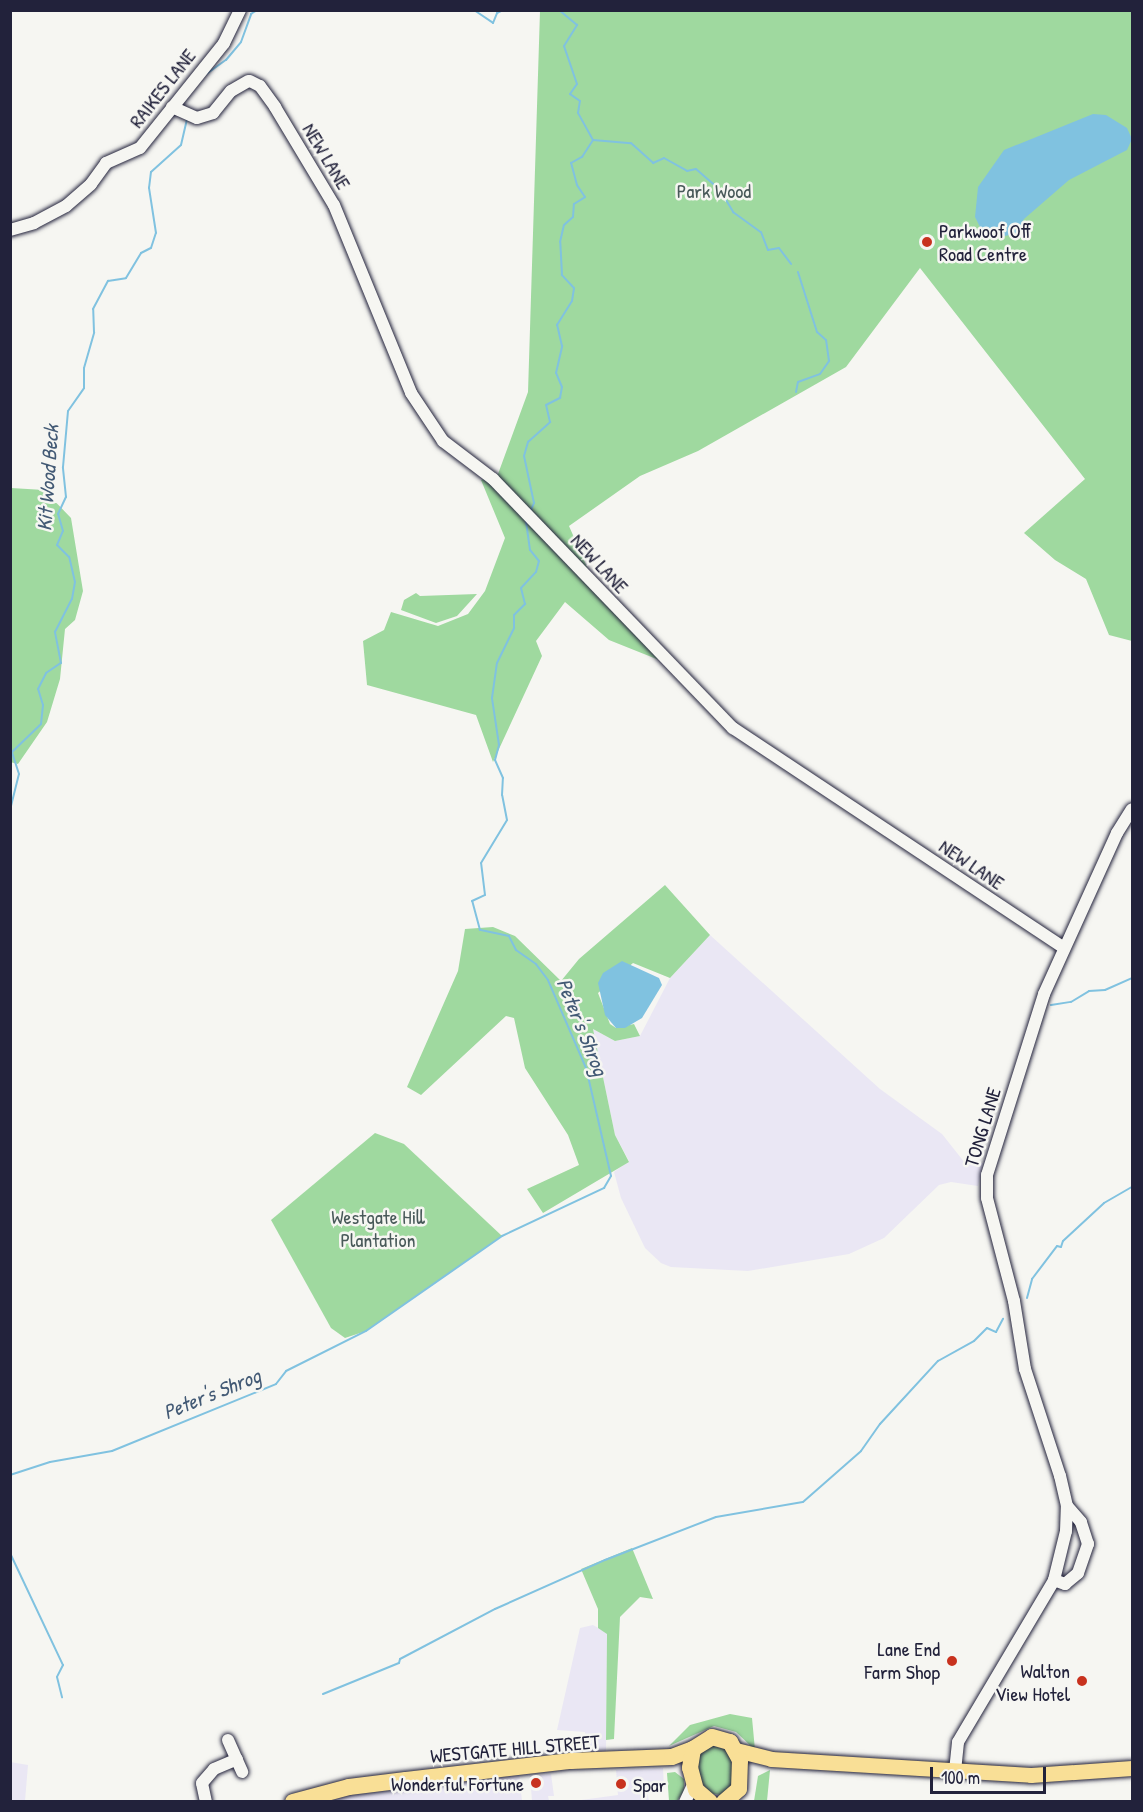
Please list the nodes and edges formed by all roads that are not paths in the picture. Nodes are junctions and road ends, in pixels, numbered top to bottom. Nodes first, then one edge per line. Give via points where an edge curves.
1 (240, 10) edge
2 (172, 107) junction
3 (10, 230) edge
4 (1132, 809) edge
5 (1064, 948) junction
6 (1067, 1506) junction
7 (1054, 1580) junction
8 (228, 1740) dead end
9 (693, 1749) junction
10 (736, 1750) junction
11 (672, 1757) junction
12 (237, 1759) junction
13 (771, 1760) junction
14 (1132, 1768) edge
15 (955, 1771) junction
16 (242, 1772) dead end
17 (692, 1781) junction
18 (741, 1789) edge
19 (705, 1801) edge
20 (206, 1802) edge
21 (293, 1802) edge
22 (685, 1802) edge
23 (724, 1802) edge

1 - 2 street, RAIKES LANE via 224,43
2 - 3 street, RAIKES LANE via 140,148 106,163 91,184 66,206 34,224
2 - 5 street, NEW LANE via 197,118 213,112 231,91 249,81 260,86 333,205 420,410 457,455 493,479 733,728
4 - 5 street, TONG LANE
5 - 6 street, TONG LANE via 1027,1038 986,1182 1014,1301 1024,1368
6 - 7 street, TONG LANE via 1066,1531
6 - 7 street, TONG LANE via 1081,1522 1088,1544 1078,1573 1065,1584
7 - 15 street, TONG LANE via 958,1743
8 - 12 street
9 - 10 highway, WESTGATE HILL STREET via 712,1737 725,1739
9 - 11 highway, WESTGATE HILL STREET
9 - 17 highway
10 - 13 main road
10 - 18 highway
11 - 17 highway
11 - 21 highway, WESTGATE HILL STREET via 523,1765 350,1787
12 - 16 street
12 - 20 street via 214,1769 202,1783
13 - 15 main road
13 - 18 main road via 754,1764
14 - 15 main road via 1058,1776
17 - 19 highway
17 - 22 street
18 - 23 highway

